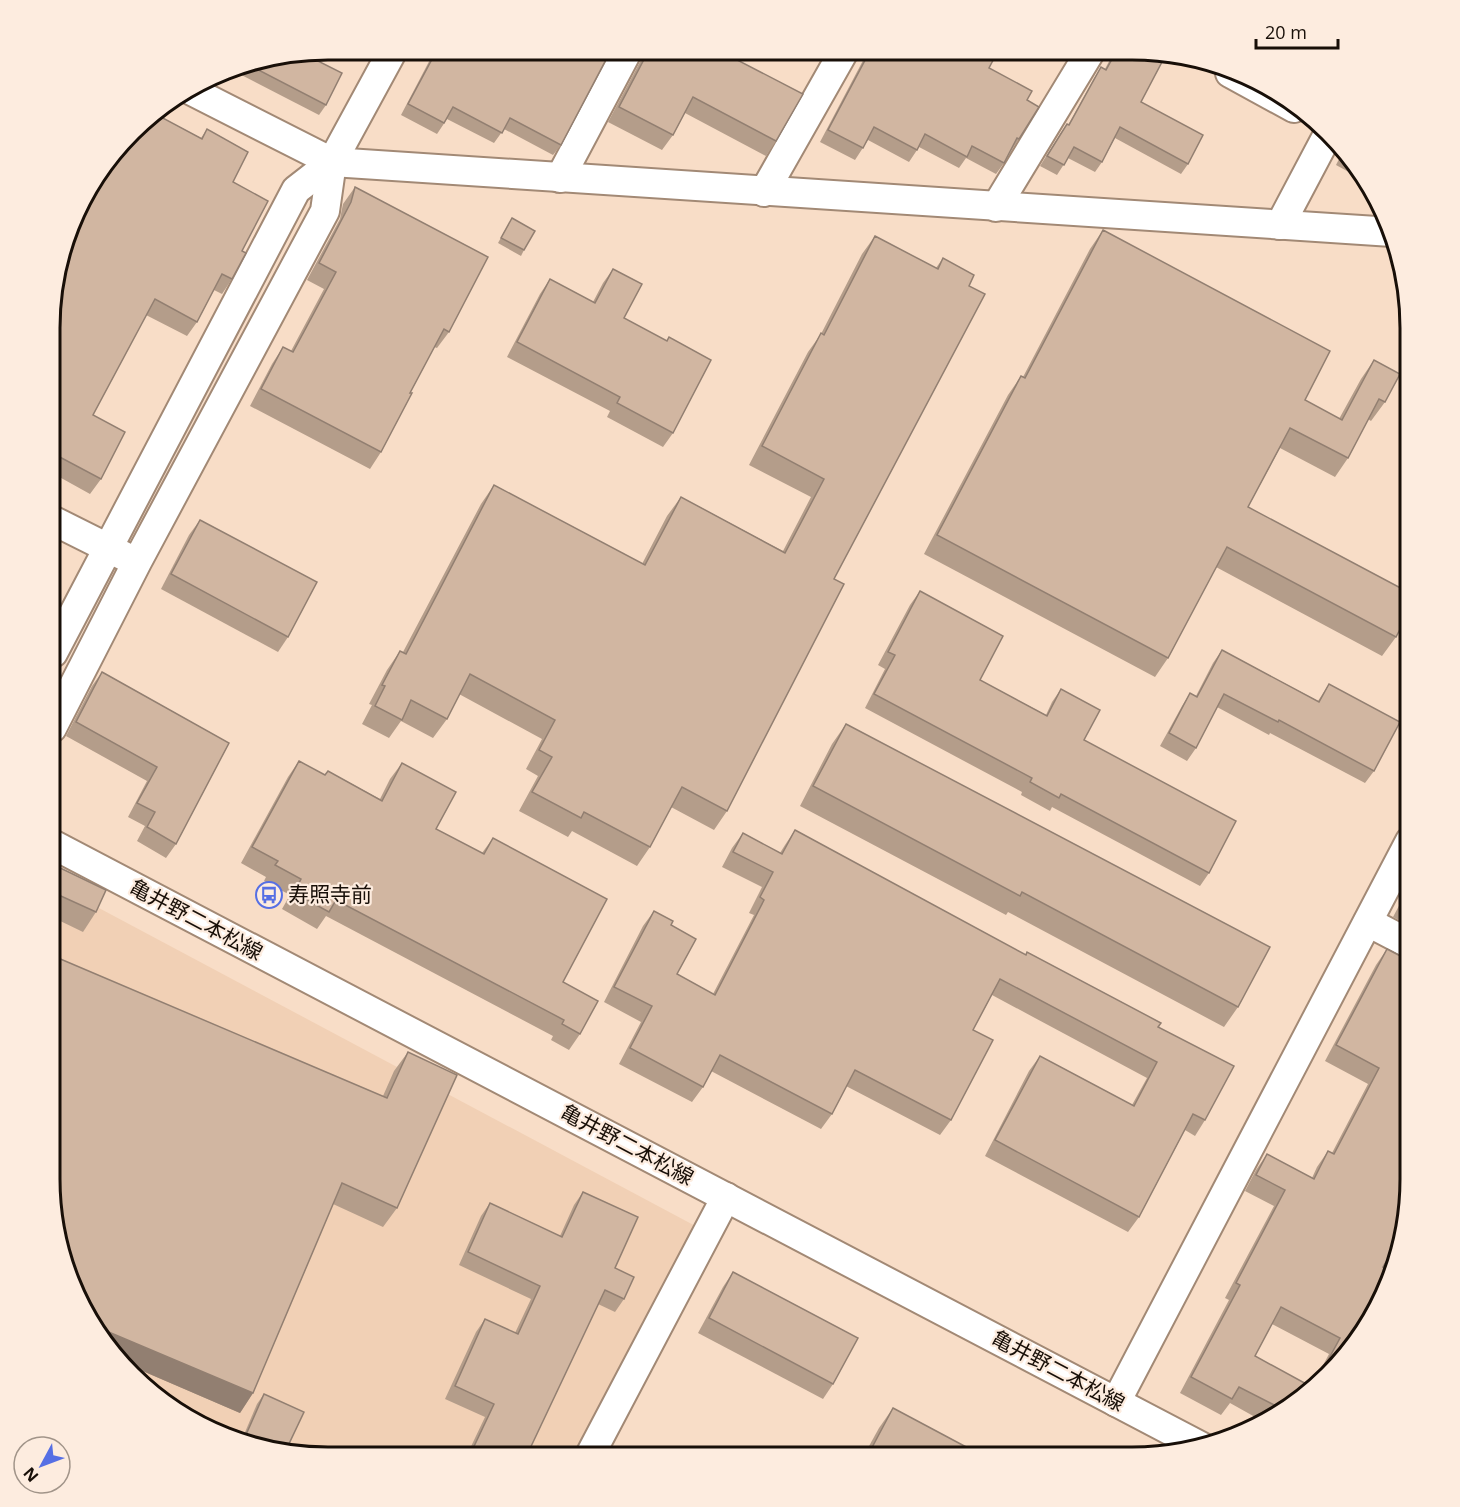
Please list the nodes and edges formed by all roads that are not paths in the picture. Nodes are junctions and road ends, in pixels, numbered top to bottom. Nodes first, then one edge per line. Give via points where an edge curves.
1 (388, 60) edge
2 (623, 60) edge
3 (839, 60) edge
4 (1085, 60) edge
5 (198, 94) edge
6 (1324, 141) edge
7 (332, 162) junction
8 (560, 178) junction
9 (764, 192) junction
10 (996, 207) junction
11 (1280, 225) junction
12 (1382, 231) edge
13 (60, 523) edge
14 (108, 548) junction
15 (137, 562) junction
16 (60, 640) edge
17 (60, 712) edge
18 (60, 848) edge
19 (1400, 860) edge
20 (1368, 922) junction
21 (1400, 939) edge
22 (726, 1197) junction
23 (1116, 1402) junction
24 (1191, 1440) edge
25 (594, 1447) edge

1 - 7 street
2 - 8 street
3 - 9 street
4 - 10 street
5 - 7 street
6 - 11 street
7 - 8 street
7 - 14 street via 296,190
7 - 15 street via 325,211
8 - 9 street
9 - 10 street
10 - 11 street
11 - 12 street
13 - 14 street
14 - 15 street
14 - 16 street
15 - 17 street
18 - 22 street, 亀井野二本松線
19 - 20 street
20 - 21 street
20 - 23 street
22 - 23 street, 亀井野二本松線
22 - 25 street
23 - 24 street, 亀井野二本松線

